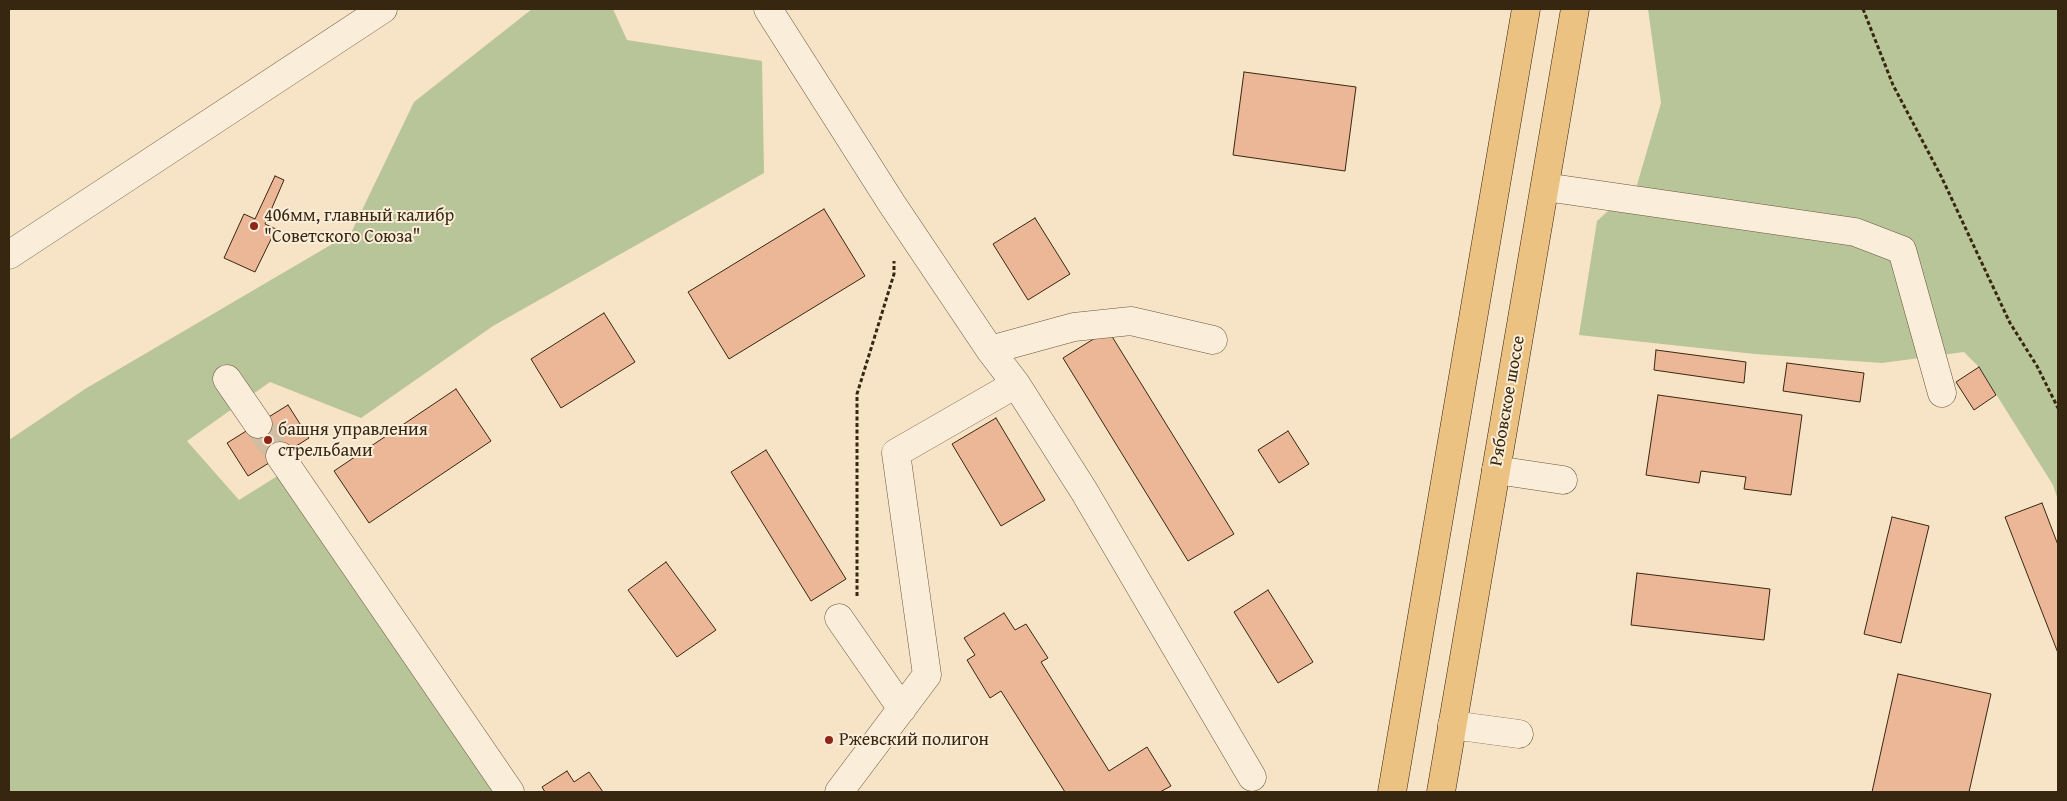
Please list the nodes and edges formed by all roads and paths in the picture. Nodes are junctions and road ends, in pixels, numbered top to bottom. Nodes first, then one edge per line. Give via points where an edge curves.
1 (383, 9) edge
2 (768, 9) edge
3 (1526, 9) edge
4 (1575, 9) edge
5 (1863, 9) edge
6 (1545, 187) junction
7 (894, 254) dead end
8 (9, 255) edge
9 (1213, 340) dead end
10 (990, 350) junction
11 (227, 379) dead end
12 (1016, 384) junction
13 (1942, 392) dead end
14 (2058, 408) edge
15 (258, 424) tunnel mouth
16 (280, 456) tunnel mouth
17 (1496, 470) junction
18 (1564, 480) dead end
19 (839, 618) dead end
20 (858, 644) junction
21 (902, 709) junction
22 (1452, 725) junction
23 (1519, 734) dead end
24 (1252, 777) dead end
25 (510, 792) edge
26 (839, 792) edge
27 (1392, 792) edge
28 (1441, 792) edge

1 - 8 lane
2 - 10 lane
3 - 27 main road
4 - 6 main road, Рябовское шоссе
5 - 14 path via 1893,85 1941,176 2010,322
6 - 13 lane via 1855,232 1902,250
6 - 17 main road, Рябовское шоссе
7 - 20 path via 894,274 857,394
9 - 10 lane via 1131,321 1074,327
10 - 12 lane
11 - 15 lane
12 - 21 lane via 896,453 927,675
12 - 24 lane via 1084,491
16 - 25 lane
17 - 18 lane
17 - 22 main road, Рябовское шоссе
19 - 20 lane
20 - 21 lane
21 - 26 lane
22 - 23 lane
22 - 28 main road, Рябовское шоссе

